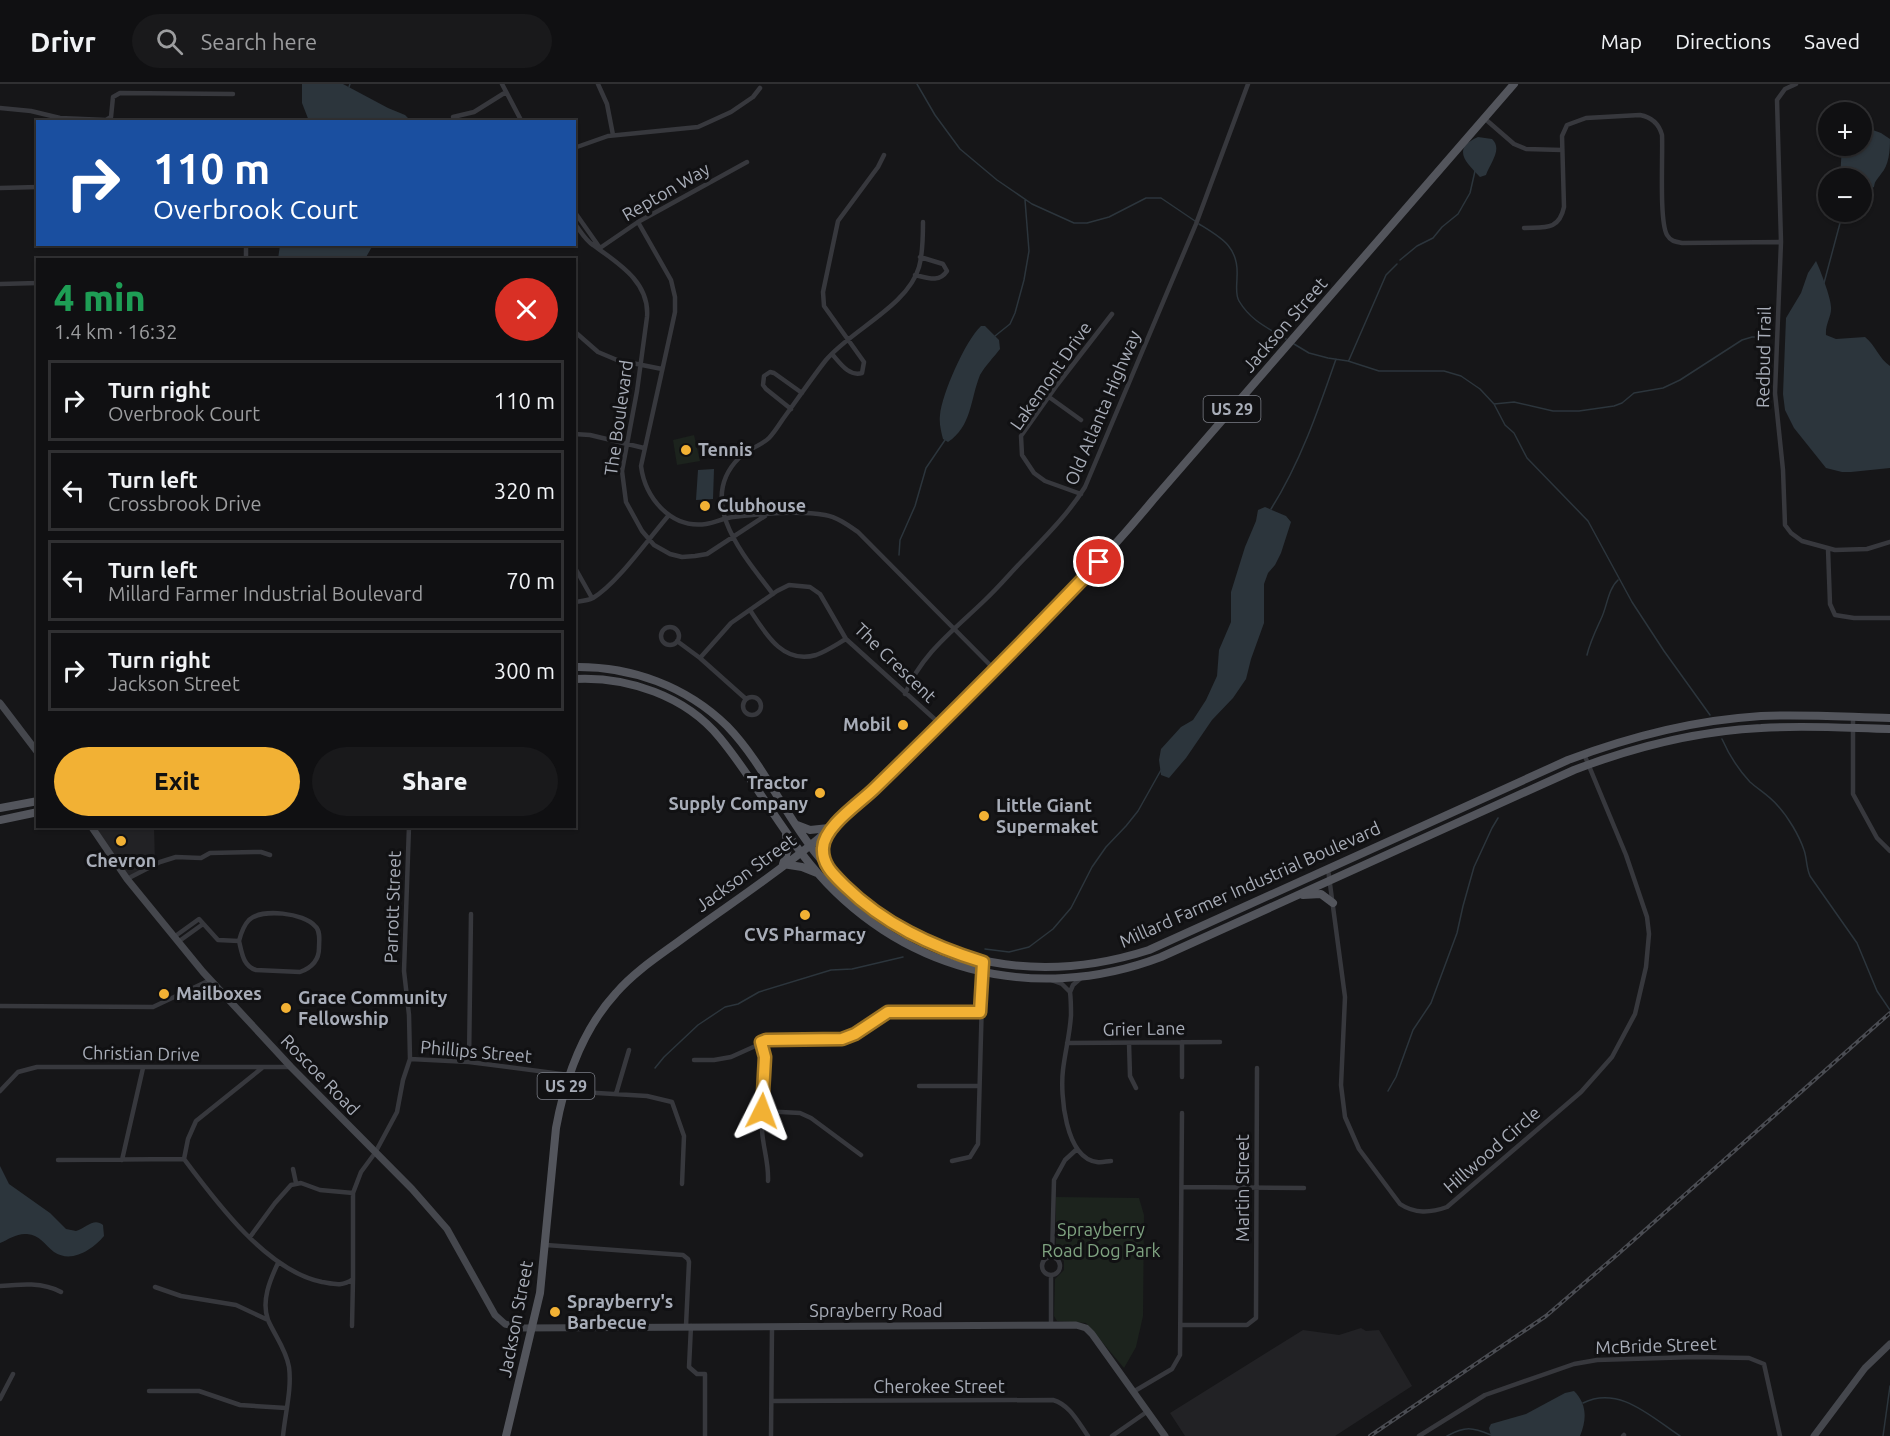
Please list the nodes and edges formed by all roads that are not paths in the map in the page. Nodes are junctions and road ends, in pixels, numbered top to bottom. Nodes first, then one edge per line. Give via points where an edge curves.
1 (502, 84) edge
2 (598, 84) edge
3 (1248, 84) edge
4 (1514, 84) edge
5 (1796, 84) edge
6 (760, 88) dead end
7 (507, 92) junction
8 (234, 94) dead end
9 (0, 108) edge
10 (453, 117) dead end
11 (1484, 118) junction
12 (521, 120) edge
13 (614, 135) junction
14 (576, 147) edge
15 (1562, 150) junction
16 (884, 155) dead end
17 (747, 162) dead end
18 (0, 188) edge
19 (36, 188) edge
20 (576, 214) edge
21 (638, 222) junction
22 (923, 222) dead end
23 (576, 225) edge
24 (1524, 228) dead end
25 (1781, 242) junction
26 (600, 249) junction
27 (921, 257) junction
28 (915, 275) junction
29 (36, 283) edge
30 (0, 284) edge
31 (1112, 314) dead end
32 (576, 333) edge
33 (848, 339) junction
34 (832, 354) junction
35 (640, 365) junction
36 (663, 369) junction
37 (802, 393) junction
38 (1049, 397) junction
39 (791, 409) junction
40 (1081, 420) dead end
41 (576, 434) edge
42 (627, 443) junction
43 (644, 448) junction
44 (1081, 494) junction
45 (669, 515) junction
46 (767, 515) junction
47 (725, 518) junction
48 (732, 537) junction
49 (648, 538) junction
50 (1890, 542) edge
51 (1828, 549) junction
52 (576, 570) edge
53 (773, 594) junction
54 (592, 598) junction
55 (576, 602) edge
56 (750, 610) junction
57 (1890, 618) edge
58 (953, 628) junction
59 (846, 639) junction
60 (677, 641) junction
61 (700, 658) junction
62 (576, 667) edge
63 (994, 669) junction
64 (576, 679) edge
65 (905, 694) junction
66 (746, 699) dead end
67 (0, 703) edge
68 (1853, 717) junction
69 (1890, 718) edge
70 (939, 723) junction
71 (1853, 728) junction
72 (1890, 729) edge
73 (36, 750) edge
74 (1584, 754) junction
75 (1588, 765) junction
76 (36, 801) edge
77 (0, 808) edge
78 (36, 812) edge
79 (0, 820) edge
80 (796, 825) junction
81 (92, 828) edge
82 (409, 828) edge
83 (831, 828) junction
84 (786, 830) junction
85 (810, 845) junction
86 (1890, 851) edge
87 (801, 852) junction
88 (270, 855) dead end
89 (783, 864) junction
90 (828, 867) junction
91 (1328, 869) junction
92 (819, 874) junction
93 (127, 879) junction
94 (1330, 880) junction
95 (1287, 900) junction
96 (1333, 903) junction
97 (471, 914) dead end
98 (203, 924) junction
99 (176, 940) junction
100 (239, 941) junction
101 (983, 962) junction
102 (981, 972) junction
103 (1082, 977) junction
104 (1049, 979) junction
105 (210, 980) junction
106 (1070, 992) junction
107 (0, 1006) edge
108 (980, 1012) junction
109 (761, 1042) junction
110 (1182, 1042) junction
111 (1220, 1042) dead end
112 (1067, 1043) junction
113 (1130, 1043) junction
114 (629, 1050) dead end
115 (410, 1059) junction
116 (694, 1060) dead end
117 (469, 1062) junction
118 (143, 1068) junction
119 (262, 1068) junction
120 (291, 1068) junction
121 (1257, 1068) dead end
122 (569, 1075) junction
123 (1182, 1077) dead end
124 (919, 1086) dead end
125 (979, 1086) junction
126 (1136, 1088) dead end
127 (0, 1091) edge
128 (564, 1091) junction
129 (616, 1094) junction
130 (762, 1111) junction
131 (1182, 1113) dead end
132 (1077, 1149) junction
133 (375, 1153) junction
134 (861, 1155) dead end
135 (184, 1159) junction
136 (58, 1160) dead end
137 (122, 1160) junction
138 (952, 1161) dead end
139 (1111, 1161) dead end
140 (293, 1169) dead end
141 (768, 1181) dead end
142 (296, 1183) junction
143 (682, 1184) dead end
144 (1183, 1187) junction
145 (1256, 1188) junction
146 (1304, 1188) dead end
147 (353, 1193) junction
148 (250, 1237) junction
149 (546, 1245) junction
150 (1052, 1257) junction
151 (278, 1263) junction
152 (1051, 1275) junction
153 (352, 1279) junction
154 (0, 1286) edge
155 (155, 1287) dead end
156 (61, 1293) dead end
157 (268, 1320) junction
158 (1051, 1325) junction
159 (1181, 1325) junction
160 (352, 1326) dead end
161 (688, 1326) junction
162 (532, 1327) junction
163 (772, 1327) junction
164 (1890, 1344) edge
165 (13, 1374) dead end
166 (149, 1391) dead end
167 (1133, 1392) junction
168 (0, 1399) edge
169 (772, 1401) junction
170 (286, 1408) junction
171 (1148, 1411) junction
172 (283, 1436) edge
173 (506, 1436) edge
174 (705, 1436) edge
175 (771, 1436) edge
176 (1088, 1436) edge
177 (1113, 1436) edge
178 (1166, 1436) edge
179 (1419, 1436) edge
180 (1780, 1436) edge
181 (1814, 1436) edge

1 - 7 street
2 - 13 street
3 - 44 street, Old Atlanta Highway via 1196,224
4 - 11 main road, Jackson Street / US 29
5 - 25 street, Redbud Trail via 1785,89 1777,100
6 - 13 street via 731,112 698,127
7 - 10 street via 474,112
7 - 12 street
8 - 9 street via 120,93 113,97 112,114 106,120 49,117
11 - 15 street via 1526,150
11 - 63 main road, Jackson Street / US 29 via 1111,551
13 - 14 street
15 - 24 street via 1562,218 1557,224
15 - 25 street via 1564,129 1573,121 1646,116 1657,124 1662,135 1664,221 1671,241
16 - 33 street via 834,231 822,302
17 - 21 street, Repton Way
18 - 19 street
20 - 26 street, The Boulevard
21 - 26 street, Repton Way
21 - 36 street, The Boulevard via 671,280 675,297
22 - 27 street
23 - 26 street, The Boulevard
25 - 51 street, Redbud Trail via 1775,393 1785,525 1802,541
26 - 35 street, The Boulevard via 631,273 644,295 647,309
27 - 28 street
27 - 28 street via 944,264 946,271 943,277 935,279
28 - 33 street via 903,294
29 - 30 street
31 - 38 street, Lakemont Drive
32 - 35 street via 598,352
33 - 34 street
33 - 34 street via 864,362 862,373 849,371
34 - 37 street
35 - 36 street
35 - 42 street, The Boulevard
36 - 43 street, The Boulevard
37 - 39 street
37 - 39 street via 774,373 764,376 765,389
38 - 40 street
38 - 44 street, Lakemont Drive via 1021,436 1022,454 1034,474
39 - 47 street via 769,438 740,456 730,468 722,491
41 - 42 street
42 - 43 street
42 - 49 street, The Boulevard via 622,471 626,502
43 - 45 street, The Boulevard via 643,479 650,495
44 - 58 street, Old Atlanta Highway via 1070,511 985,600
45 - 47 street via 694,524
45 - 49 street
46 - 47 street
46 - 48 street, The Boulevard
46 - 58 street via 828,515 842,521 858,532
47 - 48 street
48 - 49 street, The Boulevard via 707,554 682,557 670,554
48 - 53 street
49 - 54 street via 613,581
50 - 51 street, Redbud Trail via 1853,551
51 - 57 street via 1830,604 1835,615
52 - 54 street
53 - 56 street, The Crescent
53 - 59 street, The Crescent via 789,585 810,587 820,594
54 - 55 street
56 - 59 street via 768,638 796,655 816,655
56 - 61 street, The Crescent via 731,623
58 - 63 street
58 - 65 street, Old Atlanta Highway via 912,677
59 - 65 street, The Crescent
60 - 60 street via 676,629 665,628 661,642 671,646
60 - 61 street
61 - 66 street
62 - 80 main road, Millard Farmer Industrial Boulevard via 636,674 691,698 727,727
63 - 70 main road, Jackson Street / US 29
64 - 84 main road, Millard Farmer Industrial Boulevard via 615,681 649,690 701,719 719,737
65 - 70 street, The Crescent
67 - 73 street
68 - 69 main road, Millard Farmer Industrial Boulevard
68 - 71 street
68 - 74 main road, Millard Farmer Industrial Boulevard via 1800,715 1721,721 1659,732
70 - 83 main road, Jackson Street / US 29
71 - 72 main road, Millard Farmer Industrial Boulevard
71 - 75 main road, Millard Farmer Industrial Boulevard via 1760,728 1714,733 1649,745
71 - 86 street via 1853,794 1877,838
74 - 75 street, Hillwood Circle
74 - 91 main road, Millard Farmer Industrial Boulevard
75 - 94 main road, Millard Farmer Industrial Boulevard
75 - 96 street, Hillwood Circle via 1647,917 1646,967 1635,1014 1612,1057 1581,1092 1447,1207 1435,1212 1420,1212 1400,1204 1359,1149 1344,1117 1341,1085 1345,997
76 - 77 main road
78 - 79 main road
80 - 83 main road via 810,830
80 - 85 main road, Millard Farmer Industrial Boulevard
81 - 93 street, Roscoe Road
82 - 115 street, Parrott Street via 404,971
83 - 85 main road, Jackson Street / US 29
83 - 90 main road via 823,850
84 - 87 main road, Millard Farmer Industrial Boulevard
84 - 89 main road via 788,849
85 - 87 main road, Jackson Street / US 29
85 - 90 main road, Millard Farmer Industrial Boulevard
87 - 89 main road, Jackson Street / US 29
87 - 92 main road, Millard Farmer Industrial Boulevard
88 - 93 street via 254,852 176,857
89 - 92 main road
89 - 122 main road, Jackson Street / US 29 via 651,961 617,991 593,1022
90 - 101 main road, Millard Farmer Industrial Boulevard via 855,895 895,925 939,947
91 - 94 street, Hillwood Circle
91 - 101 main road, Millard Farmer Industrial Boulevard via 1149,950 1117,960 1048,968
92 - 102 main road, Millard Farmer Industrial Boulevard via 854,909 898,940
93 - 99 street, Roscoe Road
94 - 95 main road, Millard Farmer Industrial Boulevard
94 - 96 street, Hillwood Circle
95 - 96 main road via 1316,893
95 - 103 main road, Millard Farmer Industrial Boulevard via 1148,962
97 - 117 street
98 - 99 street
98 - 99 street via 199,919
98 - 100 street via 218,940
99 - 105 street, Roscoe Road
100 - 100 street via 249,920 259,914 306,919 317,927 320,935 319,955 300,972 249,968
101 - 102 street
102 - 104 main road, Millard Farmer Industrial Boulevard
102 - 108 street
103 - 104 main road, Millard Farmer Industrial Boulevard
103 - 106 street
104 - 106 street
105 - 107 street via 153,1007
105 - 120 street, Roscoe Road
106 - 112 street
108 - 109 street via 888,1012 842,1039
108 - 125 street
109 - 116 street via 731,1057
109 - 130 street via 765,1057
110 - 111 street, Grier Lane
110 - 113 street, Grier Lane
110 - 123 street
112 - 113 street, Grier Lane
112 - 132 street via 1062,1099
113 - 126 street via 1130,1076
114 - 129 street
115 - 117 street, Phillips Street
115 - 133 street, Phillips Street via 397,1112
117 - 122 street, Phillips Street
118 - 119 street, Christian Drive
118 - 127 street, Christian Drive via 24,1069
118 - 137 street
119 - 120 street, Christian Drive
119 - 135 street via 196,1121
120 - 133 street, Roscoe Road
121 - 145 street, Martin Street
122 - 128 main road, Jackson Street / US 29
124 - 125 street
125 - 138 street via 977,1148 970,1157
128 - 129 street
128 - 149 main road, Jackson Street / US 29 via 556,1128
129 - 143 street via 672,1102 684,1136
130 - 134 street via 800,1113
130 - 141 street
131 - 144 street
132 - 139 street via 1097,1162
132 - 150 street via 1065,1160 1054,1180
133 - 147 street, Phillips Street via 361,1172
133 - 162 street, Roscoe Road via 447,1229 501,1322 513,1327
135 - 137 street
135 - 148 street
136 - 137 street
140 - 142 street
142 - 147 street
142 - 148 street via 287,1188
144 - 145 street
144 - 159 street
145 - 146 street
145 - 159 street, Martin Street via 1256,1318 1247,1325
147 - 153 street
148 - 151 street
149 - 161 street via 683,1255 689,1262
149 - 162 main road, Jackson Street / US 29
150 - 152 street via 1044,1260 1042,1266
150 - 152 street via 1060,1262 1061,1268
151 - 153 street via 314,1280 339,1285
151 - 157 street via 266,1295
152 - 158 street
153 - 160 street
154 - 156 street via 51,1287
155 - 157 street via 181,1296 236,1305
157 - 170 street via 289,1367
158 - 163 street, Sprayberry Road
158 - 167 street, Sprayberry Road via 1076,1325 1089,1330
159 - 167 street via 1180,1355 1175,1366
161 - 162 street, Sprayberry Road
161 - 163 street, Sprayberry Road
161 - 174 street via 689,1367 697,1374 705,1374
162 - 173 main road, Jackson Street / US 29
163 - 169 street
164 - 181 street via 1860,1375
165 - 168 street
166 - 170 street via 199,1391 240,1405
167 - 171 street, Sprayberry Road
169 - 175 street
169 - 176 street, Cherokee Street via 1053,1400 1068,1408
170 - 172 street
171 - 177 street
171 - 178 street, Sprayberry Road
179 - 180 street, McBride Street via 1485,1395 1574,1364 1695,1357 1749,1358 1764,1364

